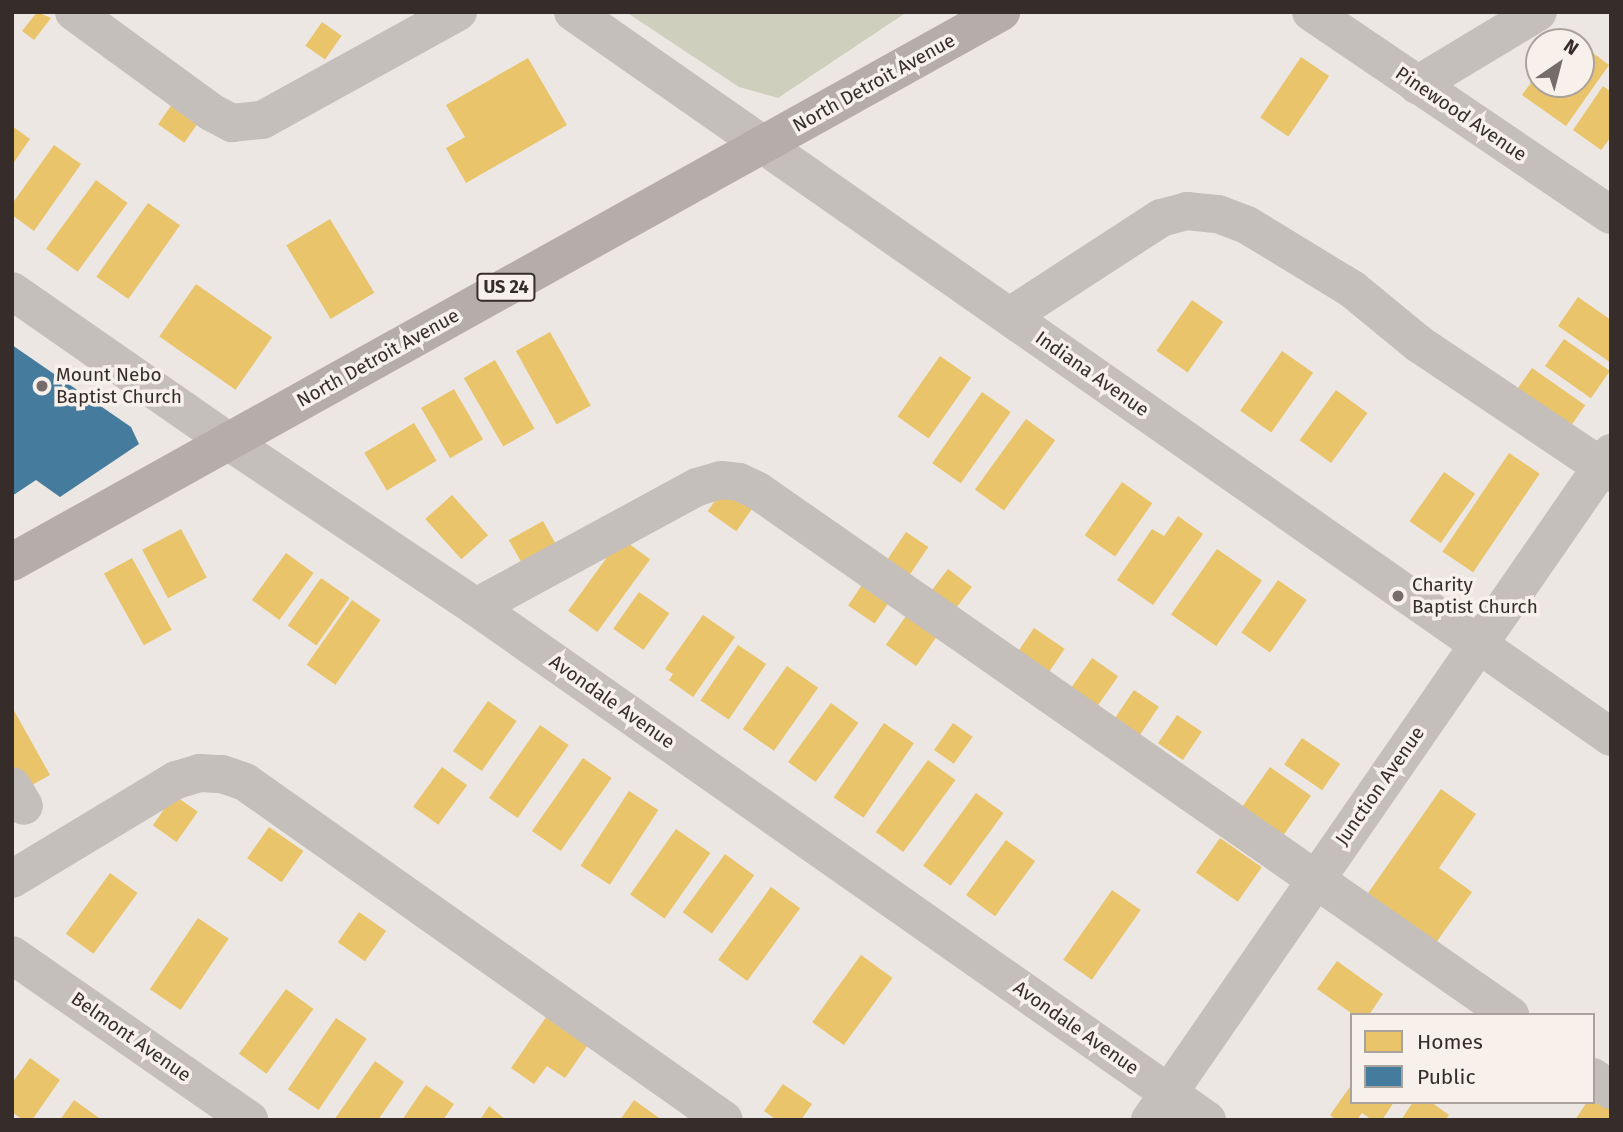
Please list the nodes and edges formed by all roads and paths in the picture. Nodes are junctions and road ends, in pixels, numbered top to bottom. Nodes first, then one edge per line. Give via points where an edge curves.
1 (74, 12) edge
2 (458, 12) edge
3 (573, 12) edge
4 (1001, 12) edge
5 (1311, 12) edge
6 (1538, 12) edge
7 (1417, 85) junction
8 (764, 145) junction
9 (1611, 215) edge
10 (12, 291) edge
11 (1010, 317) junction
12 (228, 441) junction
13 (1608, 464) edge
14 (12, 562) edge
15 (476, 607) junction
16 (1478, 644) junction
17 (1611, 737) edge
18 (12, 879) edge
19 (1315, 880) junction
20 (12, 955) edge
21 (1507, 1013) edge
22 (1595, 1078) edge
23 (1611, 1090) edge
24 (1159, 1106) edge
25 (249, 1120) edge
26 (724, 1120) edge
27 (1207, 1120) edge

1 - 2 street via 232,123 262,120
3 - 8 street, Indiana Avenue
4 - 8 main road, North Detroit Avenue / US 24
5 - 7 street, Pinewood Avenue
6 - 7 street
7 - 9 street, Pinewood Avenue
8 - 11 street, Indiana Avenue
8 - 12 main road, North Detroit Avenue / US 24
10 - 12 street, Avondale Avenue
11 - 13 street via 1161,218 1187,211 1218,214 1247,225 1352,289 1419,344
11 - 16 street, Indiana Avenue
12 - 14 main road, North Detroit Avenue / US 24
12 - 15 street, Avondale Avenue
13 - 16 street, Junction Avenue
15 - 19 street via 697,487 721,480 739,482
15 - 24 street, Avondale Avenue
16 - 17 street, Indiana Avenue
16 - 19 street, Junction Avenue
18 - 26 street via 176,780 200,773 222,774 253,788
19 - 21 street
19 - 24 street, Junction Avenue
20 - 25 street, Belmont Avenue
22 - 23 street
24 - 27 street, Avondale Avenue

